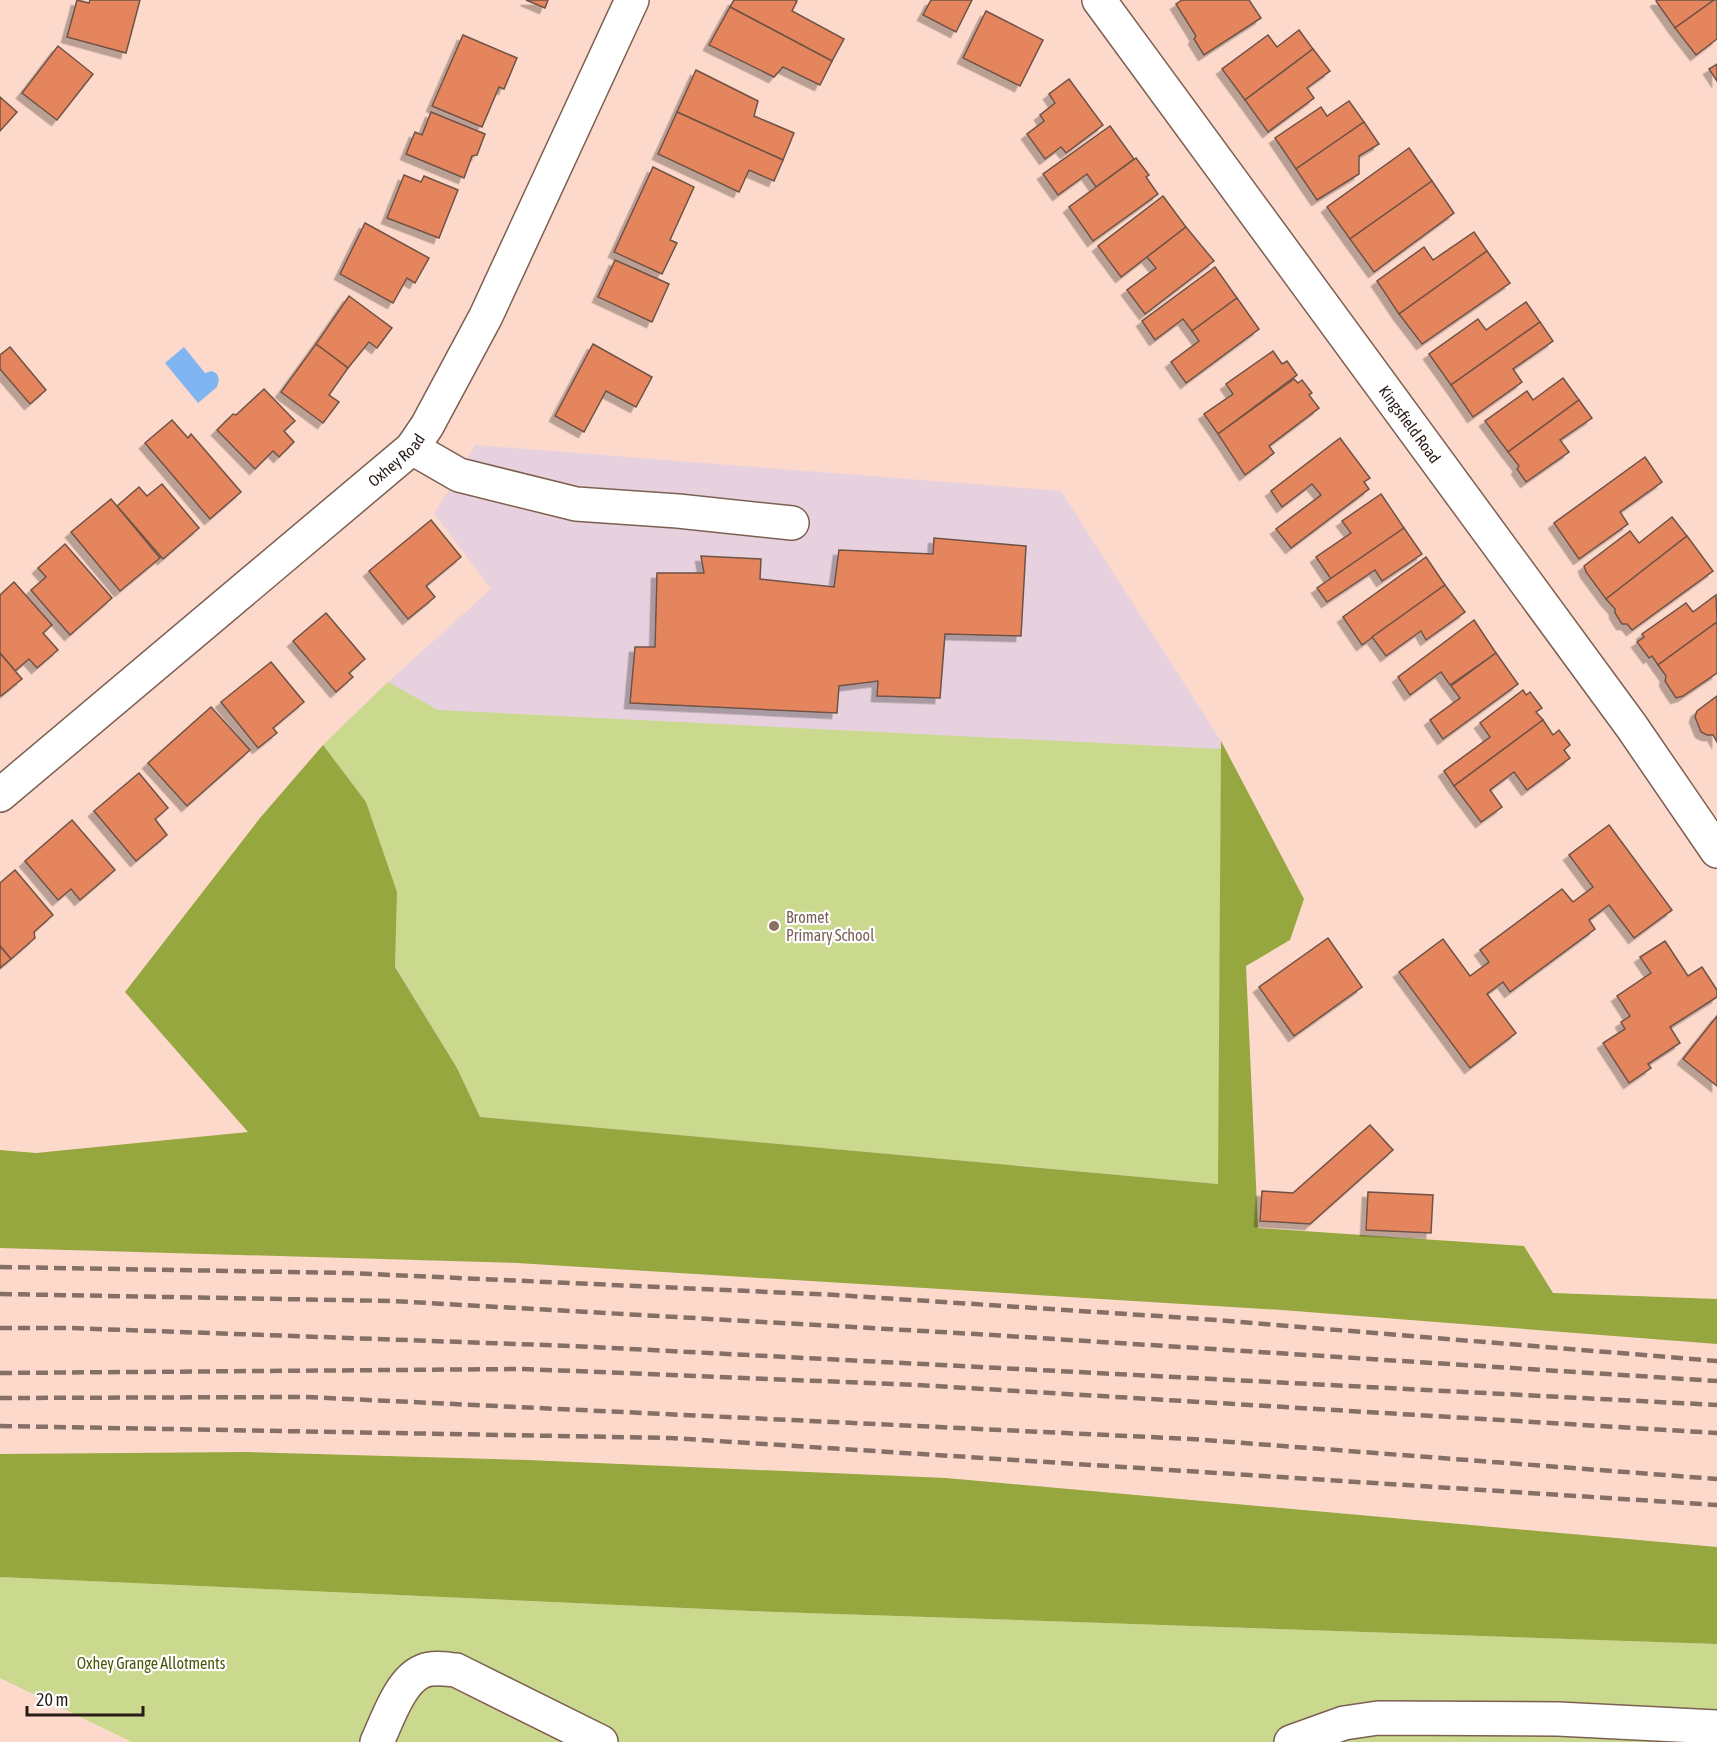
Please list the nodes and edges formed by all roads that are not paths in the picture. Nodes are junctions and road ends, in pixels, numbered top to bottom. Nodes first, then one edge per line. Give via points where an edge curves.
1 (632, 0) edge
2 (1099, 0) edge
3 (412, 448) junction
4 (792, 523) dead end
5 (0, 795) edge
6 (1717, 851) edge
7 (1717, 1727) edge
8 (377, 1742) edge
9 (601, 1742) edge
10 (1291, 1742) edge

1 - 3 street, Oxhey Road via 486,316 428,426
2 - 6 street, Kingsfield Road via 1618,708
3 - 4 street via 459,475 576,504
3 - 5 street, Oxhey Road
7 - 10 street via 1558,1719 1378,1718 1344,1723
8 - 9 street via 413,1677 424,1670 440,1668 456,1670

